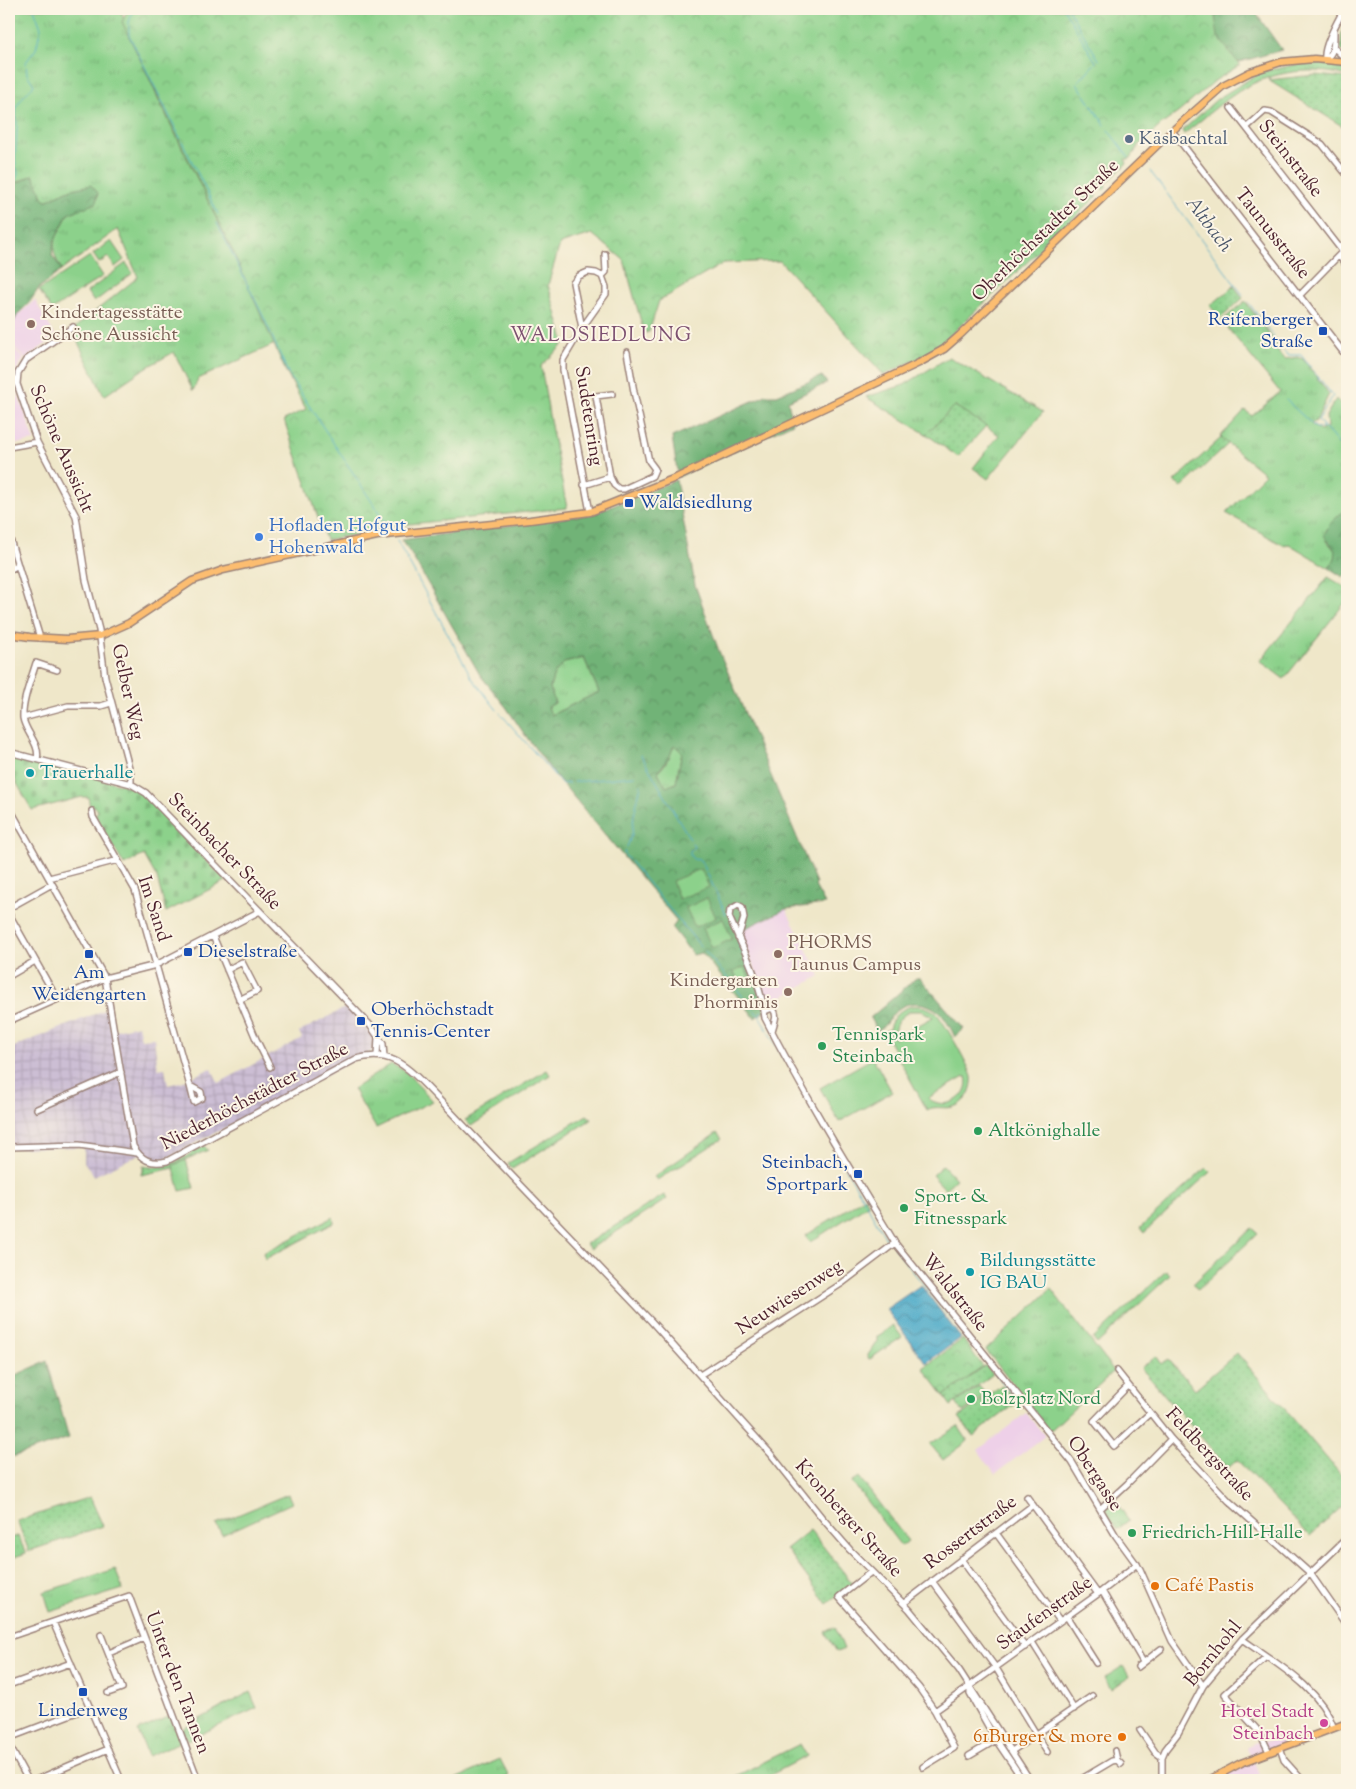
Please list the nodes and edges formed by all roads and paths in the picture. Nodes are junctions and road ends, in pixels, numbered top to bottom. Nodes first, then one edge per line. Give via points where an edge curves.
1 (1344, 9) edge
2 (1334, 31) junction
3 (1333, 47) junction
4 (1325, 59) junction
5 (1347, 61) edge
6 (1231, 108) dead end
7 (1247, 127) junction
8 (1172, 131) junction
9 (1347, 175) edge
10 (1343, 252) edge
11 (605, 254) dead end
12 (1347, 266) edge
13 (602, 276) junction
14 (1300, 295) junction
15 (72, 327) dead end
16 (582, 328) junction
17 (627, 352) dead end
18 (1347, 357) edge
19 (612, 394) dead end
20 (37, 442) junction
21 (9, 447) edge
22 (610, 477) junction
23 (584, 485) junction
24 (590, 512) junction
25 (9, 536) edge
26 (18, 565) junction
27 (9, 570) edge
28 (9, 634) edge
29 (100, 636) junction
30 (40, 638) junction
31 (57, 670) dead end
32 (111, 703) junction
33 (23, 718) junction
34 (9, 752) edge
35 (37, 759) junction
36 (131, 784) junction
37 (9, 808) edge
38 (92, 811) dead end
39 (118, 860) junction
40 (48, 878) junction
41 (52, 884) junction
42 (9, 908) edge
43 (260, 911) junction
44 (9, 914) edge
45 (213, 936) junction
46 (738, 938) junction
47 (35, 961) junction
48 (156, 965) junction
49 (227, 970) junction
50 (10, 974) edge
51 (105, 978) junction
52 (57, 999) junction
53 (239, 1000) junction
54 (765, 1010) junction
55 (9, 1021) edge
56 (772, 1032) junction
57 (378, 1037) junction
58 (377, 1056) junction
59 (384, 1057) junction
60 (270, 1067) dead end
61 (121, 1072) junction
62 (190, 1086) dead end
63 (37, 1109) dead end
64 (9, 1147) edge
65 (137, 1153) junction
66 (895, 1243) junction
67 (1117, 1371) dead end
68 (700, 1375) junction
69 (1128, 1386) junction
70 (1150, 1413) junction
71 (1049, 1435) joint
72 (1171, 1439) junction
73 (1027, 1498) dead end
74 (1033, 1505) junction
75 (1101, 1508) junction
76 (996, 1533) junction
77 (1347, 1538) edge
78 (961, 1559) junction
79 (1137, 1564) junction
80 (871, 1572) junction
81 (1310, 1573) junction
82 (932, 1581) junction
83 (1100, 1593) junction
84 (904, 1603) junction
85 (1066, 1617) junction
86 (1060, 1621) junction
87 (54, 1622) junction
88 (1347, 1626) edge
89 (101, 1635) dead end
90 (9, 1638) edge
91 (144, 1638) junction
92 (1242, 1639) junction
93 (1032, 1642) junction
94 (1025, 1647) junction
95 (1161, 1650) dead end
96 (110, 1653) junction
97 (1266, 1657) junction
98 (1142, 1662) junction
99 (1096, 1663) dead end
100 (72, 1664) junction
101 (1138, 1666) dead end
102 (996, 1668) junction
103 (9, 1685) edge
104 (970, 1686) junction
105 (1203, 1686) junction
106 (108, 1693) dead end
107 (1092, 1696) dead end
108 (90, 1707) junction
109 (1074, 1709) junction
110 (935, 1711) junction
111 (1347, 1723) edge
112 (1334, 1728) junction
113 (1140, 1730) dead end
114 (1036, 1734) junction
115 (9, 1738) edge
116 (996, 1740) junction
117 (9, 1745) edge
118 (1280, 1748) junction
119 (108, 1749) junction
120 (1012, 1751) junction
121 (1115, 1751) dead end
122 (1047, 1752) dead end
123 (1269, 1752) junction
124 (969, 1756) dead end
125 (1162, 1757) junction
126 (923, 1767) dead end
127 (55, 1772) junction
128 (28, 1780) edge
129 (36, 1780) edge
130 (59, 1780) edge
131 (121, 1780) edge
132 (198, 1780) edge
133 (1023, 1780) edge
134 (1030, 1780) edge
135 (1080, 1780) edge
136 (1162, 1780) edge
137 (1209, 1780) edge
138 (1302, 1780) edge

1 - 2 street
2 - 3 street
2 - 4 street
3 - 4 street
3 - 5 street
4 - 5 main road, Oberhöchstadter Straße
4 - 8 main road, Oberhöchstadter Straße via 1292,60 1250,72 1219,89
6 - 7 street, Steinstraße
7 - 9 street via 1265,111 1271,112 1322,144
7 - 10 street, Steinstraße
8 - 14 street, Taunusstraße
8 - 24 main road, Oberhöchstadter Straße via 944,349 678,477
10 - 12 street, Steinstraße
10 - 14 street
11 - 13 street, Sudetenring via 606,272
13 - 16 street, Sudetenring via 606,294
13 - 16 street via 588,272 573,283
14 - 18 street, Taunusstraße
15 - 20 street, Schöne Aussicht via 26,360 18,373 17,384
16 - 23 street, Sudetenring via 563,360 563,370
17 - 22 street via 649,461 655,472 624,489 614,486
19 - 22 street via 596,396
20 - 21 street
20 - 29 street, Schöne Aussicht via 76,516 86,580
22 - 23 street
23 - 24 street, Sudetenring
24 - 29 main road, Oberhöchstadter Straße via 398,534 325,546 223,570 203,576 129,623
25 - 26 street
26 - 27 street
26 - 30 street
28 - 30 main road, Oberhöchstadter Straße
29 - 30 main road, Oberhöchstadter Straße
29 - 32 street, Gelber Weg via 102,665
31 - 33 street via 36,663
32 - 33 street via 68,706
32 - 36 street, Gelber Weg
33 - 35 street via 37,748
34 - 35 street, Steinbacher Straße
35 - 36 street, Steinbacher Straße
36 - 43 street, Steinbacher Straße via 146,793
37 - 40 street, Niederhöchstädter Straße
38 - 39 street, Im Sand
39 - 40 street
39 - 48 street, Im Sand via 135,890
40 - 41 street, Niederhöchstädter Straße
41 - 42 street
41 - 51 street, Niederhöchstädter Straße
43 - 45 street
43 - 57 street, Steinbacher Straße
44 - 47 street
45 - 48 street
45 - 49 street
46 - 46 street, Waldstraße via 744,914 738,905 732,908 728,917
46 - 54 street, Waldstraße via 758,982
47 - 50 street
47 - 52 street
48 - 51 street
48 - 62 street, Im Sand
49 - 53 street
49 - 53 street via 242,962 257,991
51 - 52 street
51 - 61 street, Niederhöchstädter Straße
52 - 55 street
53 - 60 street
54 - 56 street, Waldstraße
54 - 56 street, Waldstraße via 772,1008 776,1013
56 - 66 street, Waldstraße
57 - 58 street
57 - 59 street, Steinbacher Straße via 383,1044
58 - 59 street, Kronberger Straße
58 - 65 street, Niederhöchstädter Straße via 350,1062 167,1161 147,1162
59 - 68 street, Kronberger Straße via 401,1064 418,1077
61 - 63 street
61 - 65 street, Niederhöchstädter Straße via 133,1146
64 - 65 street via 79,1145
66 - 68 street, Neuwiesenweg via 841,1284
66 - 71 street, Waldstraße
67 - 69 street, Feldbergstraße
68 - 80 street, Kronberger Straße
69 - 70 street, Feldbergstraße
69 - 70 street, Feldbergstraße via 1094,1420 1114,1446
70 - 72 street, Feldbergstraße
71 - 75 street, Obergasse via 1072,1462
72 - 75 street
72 - 81 street, Feldbergstraße via 1238,1509
73 - 74 street
74 - 76 street, Rossertstraße
74 - 83 street
75 - 79 street, Obergasse via 1116,1536
76 - 78 street, Rossertstraße
76 - 86 street
77 - 81 street, Bornhohl
78 - 82 street, Rossertstraße
78 - 94 street
79 - 83 street, Staufenstraße
79 - 105 street, Obergasse via 1172,1641
80 - 84 street, Kronberger Straße
80 - 110 street via 839,1597 919,1688
81 - 88 street, Feldbergstraße
81 - 92 street, Bornhohl
82 - 84 street, Rossertstraße
82 - 102 street
83 - 85 street, Staufenstraße
83 - 98 street
84 - 104 street, Kronberger Straße
85 - 86 street, Staufenstraße
85 - 99 street
86 - 93 street, Staufenstraße
87 - 90 street
87 - 91 street, Unter den Tannen via 129,1596
87 - 100 street
89 - 96 street
91 - 96 street
91 - 132 street, Unter den Tannen
92 - 97 street
92 - 105 street, Bornhohl
93 - 94 street, Staufenstraße
93 - 109 street
94 - 102 street, Staufenstraße
95 - 98 street
96 - 106 street via 122,1688
97 - 112 street via 1302,1682 1330,1716
97 - 123 street via 1225,1694 1260,1733
98 - 101 street
100 - 103 street
100 - 108 street
102 - 104 street, Staufenstraße
102 - 114 street
104 - 110 street
104 - 116 street, Kronberger Straße via 970,1694
104 - 120 street, Kronberger Straße
105 - 125 street, Bornhohl
107 - 109 street
108 - 115 street
108 - 119 street
109 - 114 street
110 - 126 street via 954,1748
111 - 112 main road
112 - 118 main road
113 - 125 street
114 - 120 street
114 - 122 street
116 - 124 street
116 - 133 street, Kronberger Straße
117 - 128 street
118 - 123 main road
118 - 138 street via 1284,1760
119 - 127 street
119 - 131 street
120 - 134 street, Kronberger Straße
121 - 135 street via 1119,1762 1112,1761
123 - 137 main road
125 - 136 street
127 - 129 street
127 - 130 street

